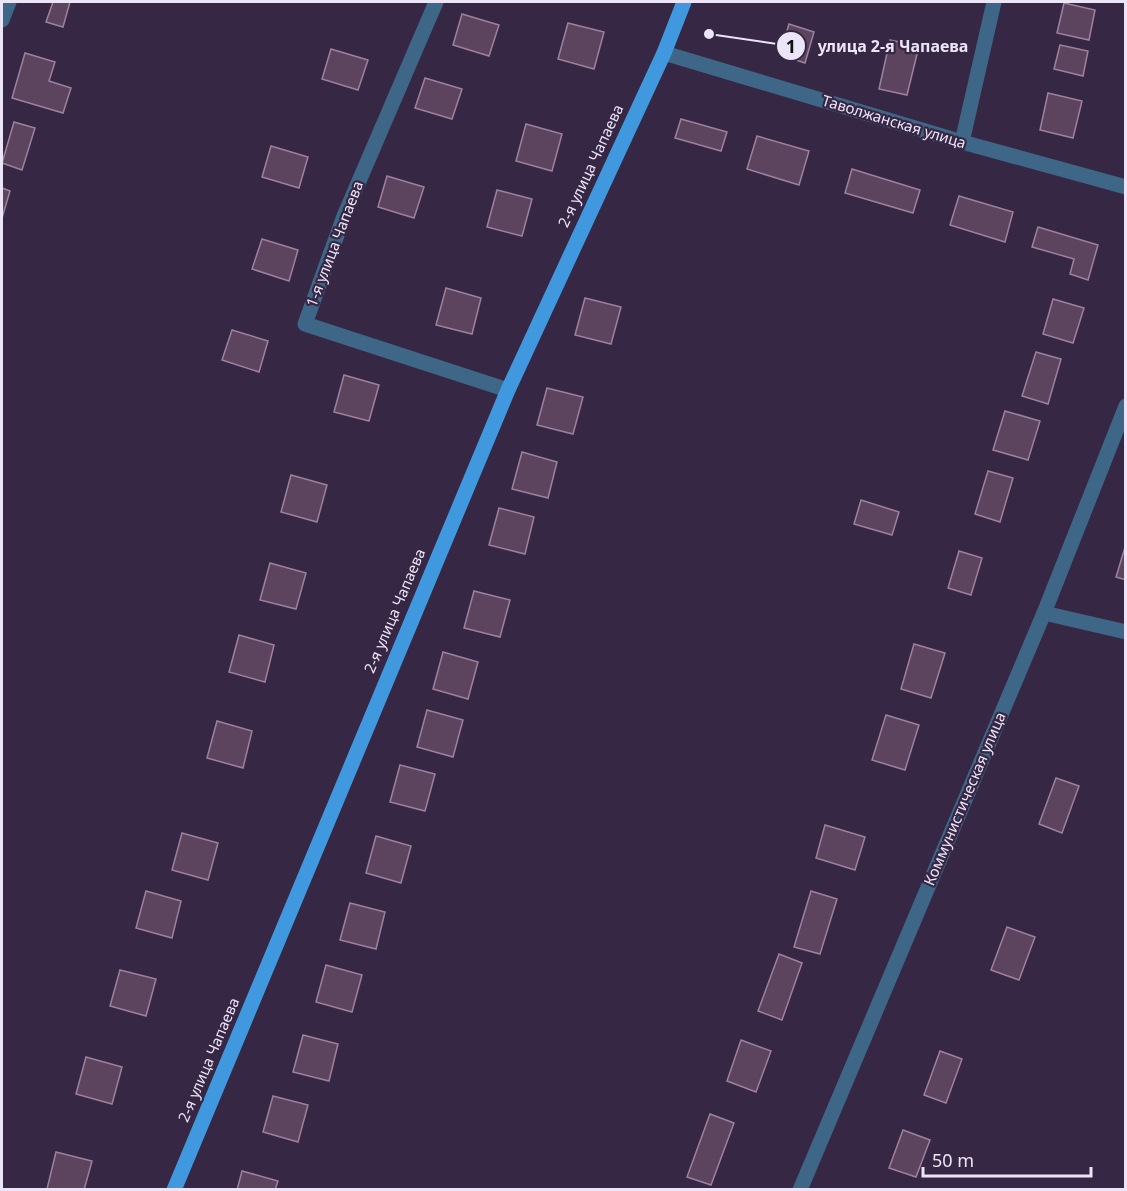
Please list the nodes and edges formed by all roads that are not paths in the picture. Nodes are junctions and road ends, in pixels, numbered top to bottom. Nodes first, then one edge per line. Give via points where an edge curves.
1 (9, 2) edge
2 (435, 2) edge
3 (684, 2) edge
4 (994, 2) edge
5 (2, 20) edge
6 (664, 52) junction
7 (962, 142) junction
8 (1125, 187) edge
9 (508, 390) junction
10 (1125, 406) edge
11 (1044, 613) junction
12 (1125, 632) edge
13 (174, 1190) edge
14 (800, 1190) edge

1 - 5 street
2 - 9 street, 1-я улица Чапаева via 344,216 305,324
3 - 6 main road, 2-я улица Чапаева
4 - 7 street
6 - 7 street, Таволжанская улица
6 - 9 main road, 2-я улица Чапаева
7 - 8 street, Таволжанская улица
9 - 13 main road, 2-я улица Чапаева
10 - 11 street, Коммунистическая улица
11 - 12 street
11 - 14 street, Коммунистическая улица

